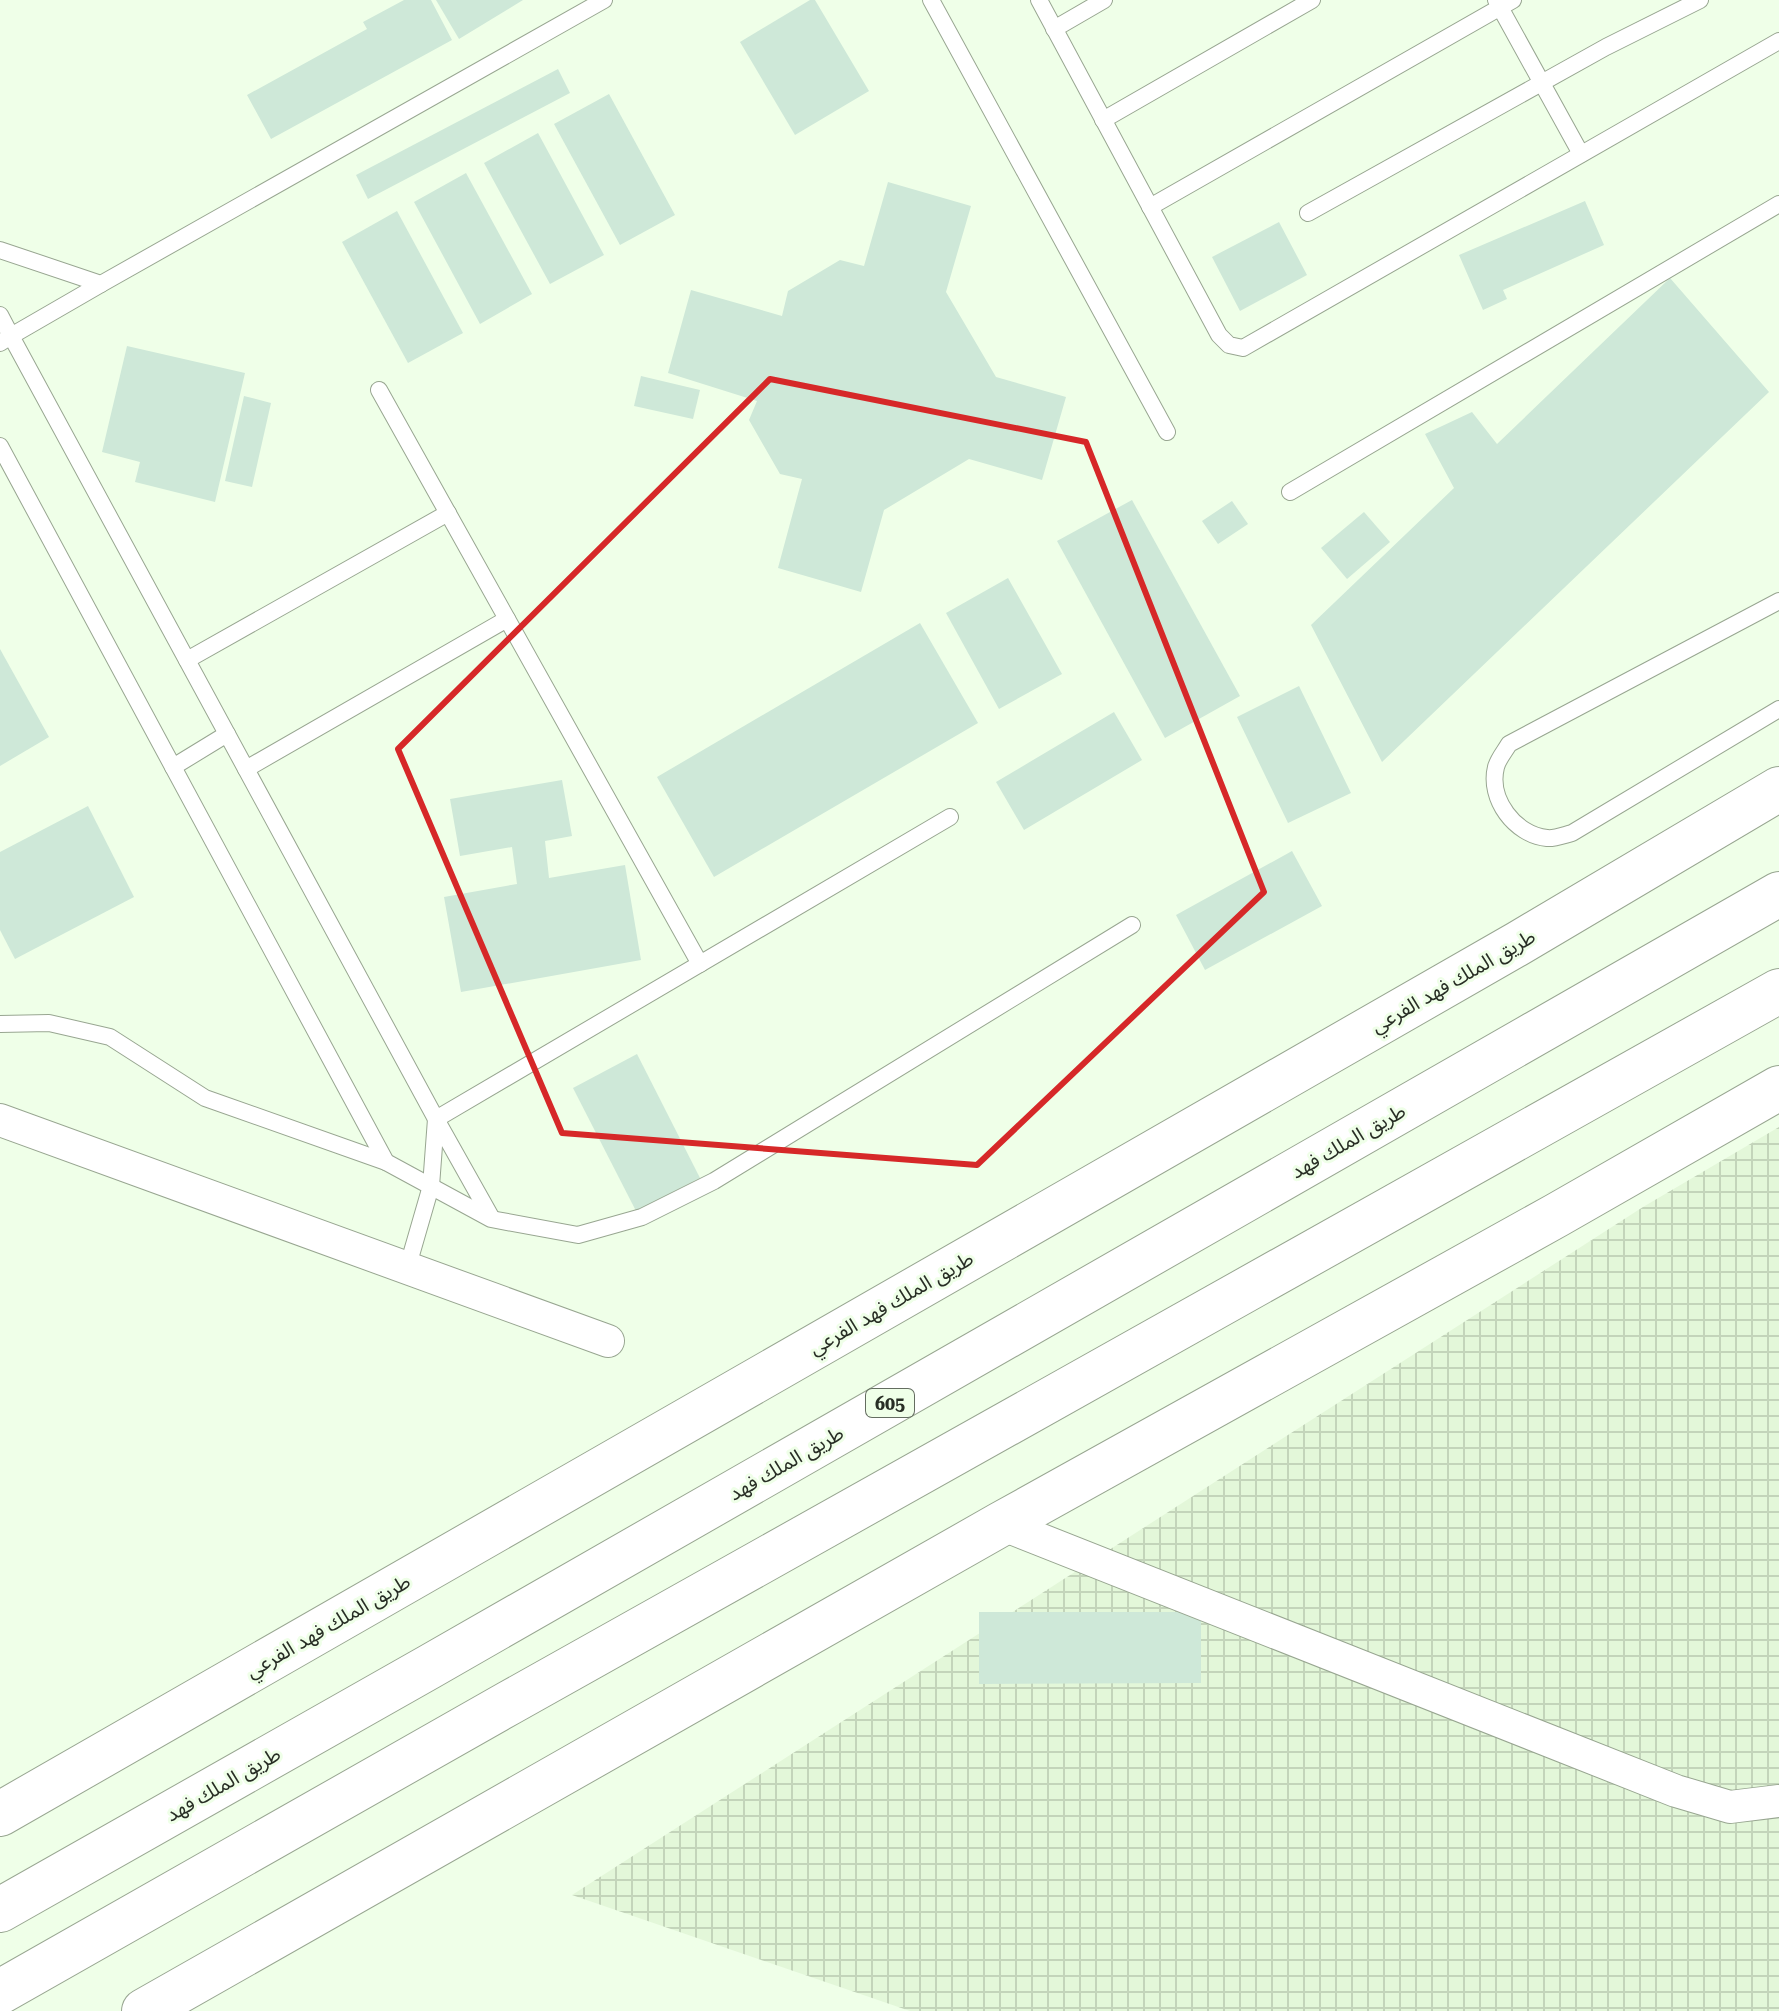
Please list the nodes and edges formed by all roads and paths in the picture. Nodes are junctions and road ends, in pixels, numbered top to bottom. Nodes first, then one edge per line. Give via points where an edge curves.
1 (604, 0) edge
2 (931, 0) edge
3 (1039, 0) edge
4 (1104, 0) edge
5 (1312, 0) edge
6 (1700, 0) edge
7 (1503, 2) edge
8 (1054, 29) junction
9 (1779, 41) edge
10 (1542, 83) junction
11 (1103, 120) junction
12 (1581, 154) junction
13 (1779, 204) edge
14 (1150, 207) junction
15 (1308, 213) dead end
16 (0, 250) edge
17 (101, 284) junction
18 (0, 315) edge
19 (6, 340) edge
20 (379, 390) dead end
21 (1167, 432) dead end
22 (0, 446) edge
23 (1290, 492) dead end
24 (448, 513) junction
25 (1779, 601) edge
26 (507, 619) junction
27 (187, 660) junction
28 (1779, 709) edge
29 (227, 734) junction
30 (173, 767) junction
31 (246, 769) junction
32 (1779, 789) edge
33 (950, 817) dead end
34 (1779, 894) edge
35 (1132, 925) dead end
36 (700, 964) junction
37 (1779, 991) edge
38 (0, 1024) edge
39 (1779, 1088) edge
40 (436, 1119) junction
41 (0, 1120) edge
42 (386, 1162) junction
43 (431, 1186) junction
44 (491, 1219) junction
45 (407, 1269) junction
46 (608, 1341) dead end
47 (1001, 1524) junction
48 (1779, 1801) edge
49 (0, 1814) edge
50 (0, 1910) edge
51 (0, 1992) edge
52 (144, 2011) edge

1 - 17 lane
2 - 21 lane
3 - 8 lane
4 - 8 lane
5 - 11 lane
6 - 10 lane
7 - 10 lane
7 - 14 lane
8 - 11 lane
9 - 12 lane
10 - 12 lane
10 - 15 lane
11 - 14 lane
12 - 14 lane via 1243,348 1229,345 1219,335
13 - 23 lane
16 - 17 lane
17 - 19 lane
18 - 19 lane
19 - 27 lane
20 - 24 lane
22 - 30 lane
24 - 26 lane
24 - 27 lane
25 - 28 lane via 1509,744 1496,767 1496,788 1505,814 1524,832 1549,839 1572,833
26 - 31 lane
26 - 36 lane
27 - 29 lane
29 - 30 lane
29 - 31 lane
30 - 42 lane
31 - 40 lane
32 - 49 main road, طريق الملك فهد الفرعي
33 - 36 lane
34 - 50 main road, طريق الملك فهد / 605
35 - 44 lane via 714,1181 642,1217 578,1235
36 - 40 lane
37 - 51 main road
38 - 42 lane via 49,1023 110,1037 205,1098
39 - 47 main road
40 - 43 lane
40 - 44 lane
41 - 45 street
42 - 43 lane
43 - 44 lane
43 - 45 lane
45 - 46 street
47 - 48 street via 1676,1791 1730,1807
47 - 52 main road

